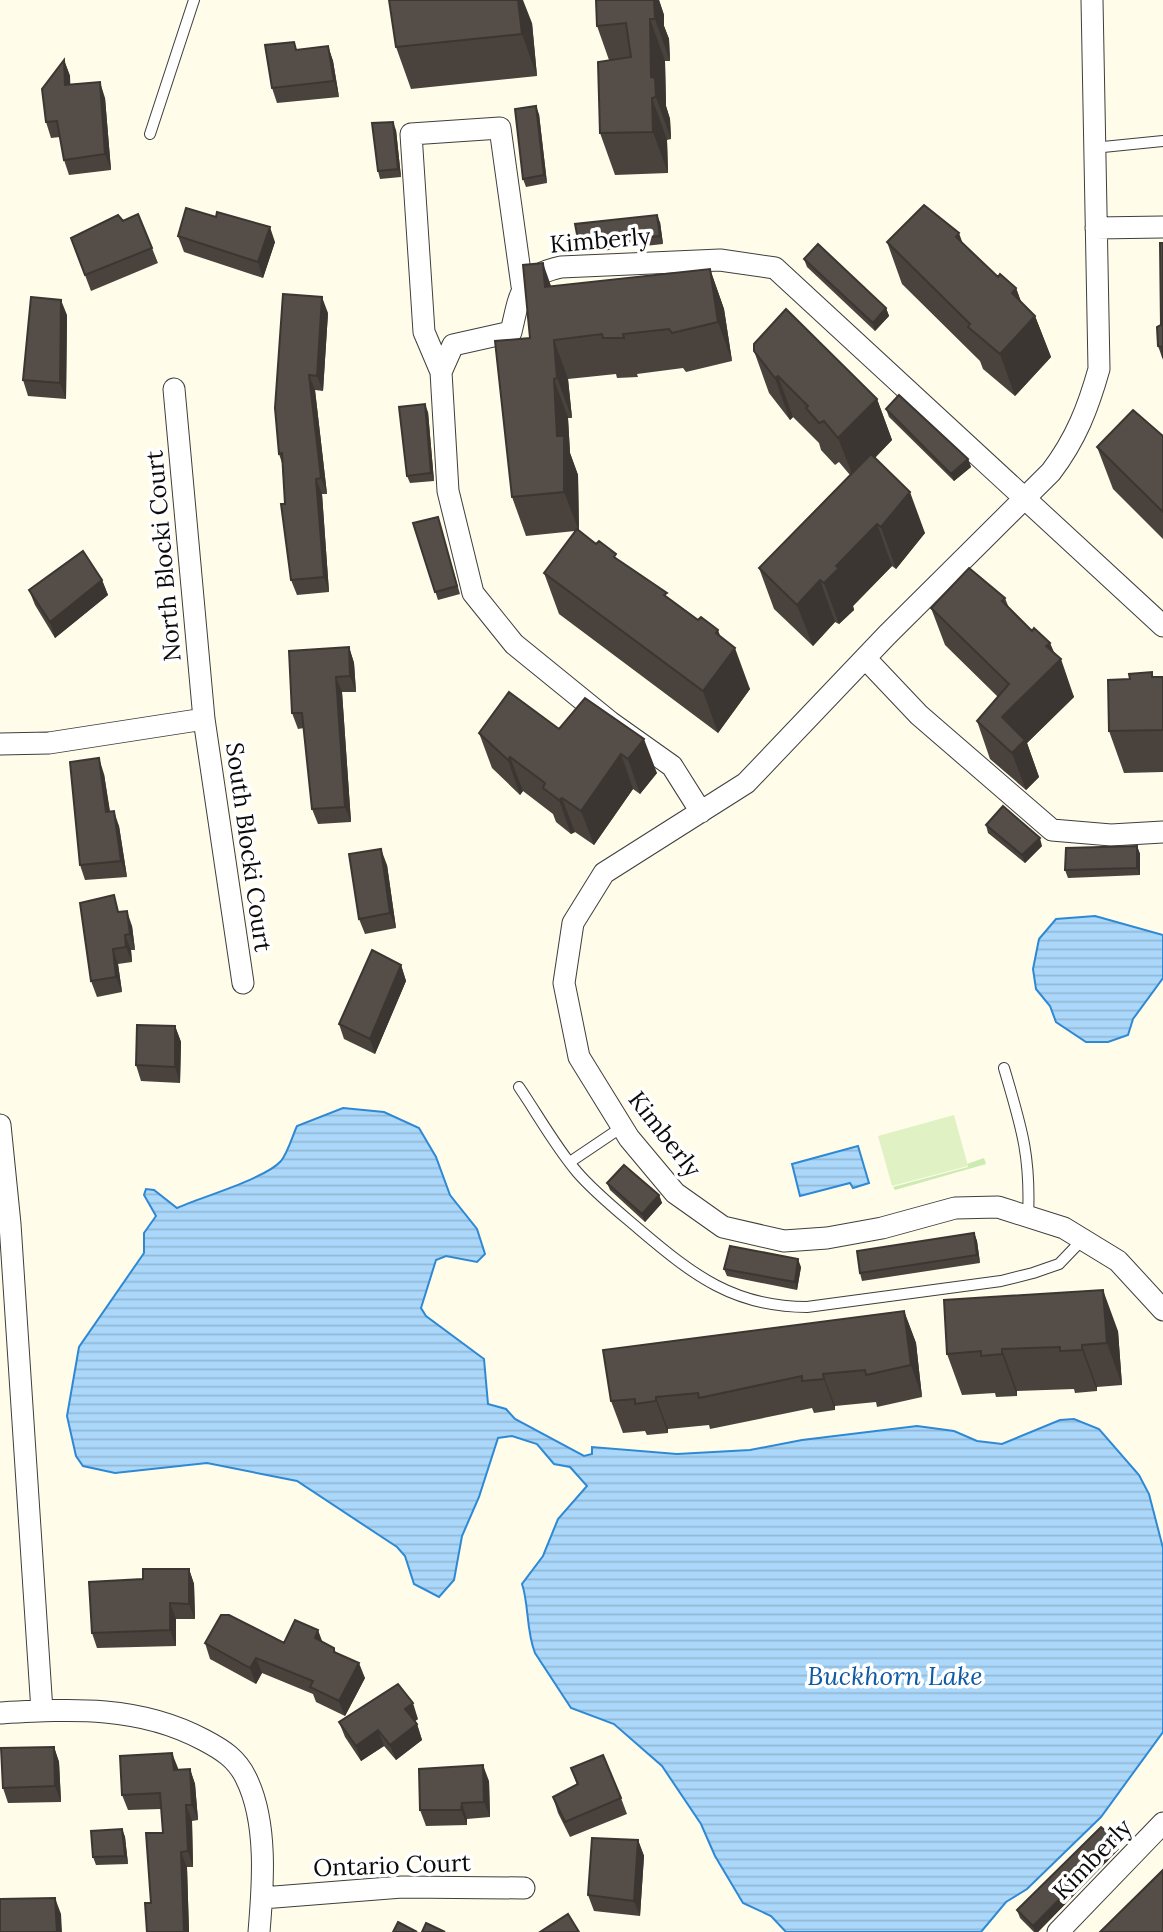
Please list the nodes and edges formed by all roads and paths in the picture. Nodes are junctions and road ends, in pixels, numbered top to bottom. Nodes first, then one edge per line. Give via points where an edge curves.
1 (194, 0) edge
2 (1092, 0) edge
3 (150, 134) dead end
4 (1163, 141) edge
5 (1093, 148) junction
6 (1163, 227) edge
7 (1096, 228) junction
8 (522, 286) junction
9 (441, 372) junction
10 (174, 389) dead end
11 (1024, 499) junction
12 (1163, 626) edge
13 (865, 658) junction
14 (204, 719) junction
15 (0, 744) edge
16 (701, 812) junction
17 (1163, 832) edge
18 (243, 983) dead end
19 (1004, 1068) dead end
20 (519, 1087) dead end
21 (0, 1125) edge
22 (622, 1128) junction
23 (570, 1162) junction
24 (1028, 1217) junction
25 (1083, 1239) junction
26 (1163, 1310) edge
27 (41, 1711) junction
28 (0, 1713) edge
29 (1163, 1823) edge
30 (524, 1888) dead end
31 (262, 1898) junction
32 (260, 1932) edge
33 (1058, 1932) edge

1 - 3 lane
2 - 5 street, Kimberly
4 - 5 lane
5 - 7 street, Kimberly
6 - 7 street
7 - 11 street, Kimberly via 1099,369 1087,414 1070,447
8 - 9 street via 512,332 453,345
8 - 9 street via 500,128 411,134 424,332
8 - 11 street, Kimberly via 542,271 561,267 720,260 775,268
9 - 16 street via 448,491 473,593 514,644 672,766
10 - 14 street, North Blocki Court
11 - 12 street
11 - 13 street, Kimberly
13 - 16 street, Kimberly via 761,768
13 - 17 street via 919,715 1052,830 1111,835
14 - 15 street via 49,743
14 - 18 street, South Blocki Court
16 - 22 street, Kimberly via 604,873 573,923 564,983 579,1057
19 - 24 lane via 1027,1144
20 - 23 lane
21 - 27 street
22 - 23 lane
22 - 24 street, Kimberly via 675,1193 723,1227 784,1241 882,1228 956,1208 998,1207
23 - 25 lane via 617,1211 702,1279 749,1301 782,1307 1001,1281 1059,1264
24 - 25 street, Kimberly
25 - 26 street, Kimberly via 1118,1261
27 - 28 street
27 - 31 street via 135,1713 185,1729 229,1753 247,1779 261,1835
29 - 33 street, Kimberly
30 - 31 street, Ontario Court via 402,1887
31 - 32 street

